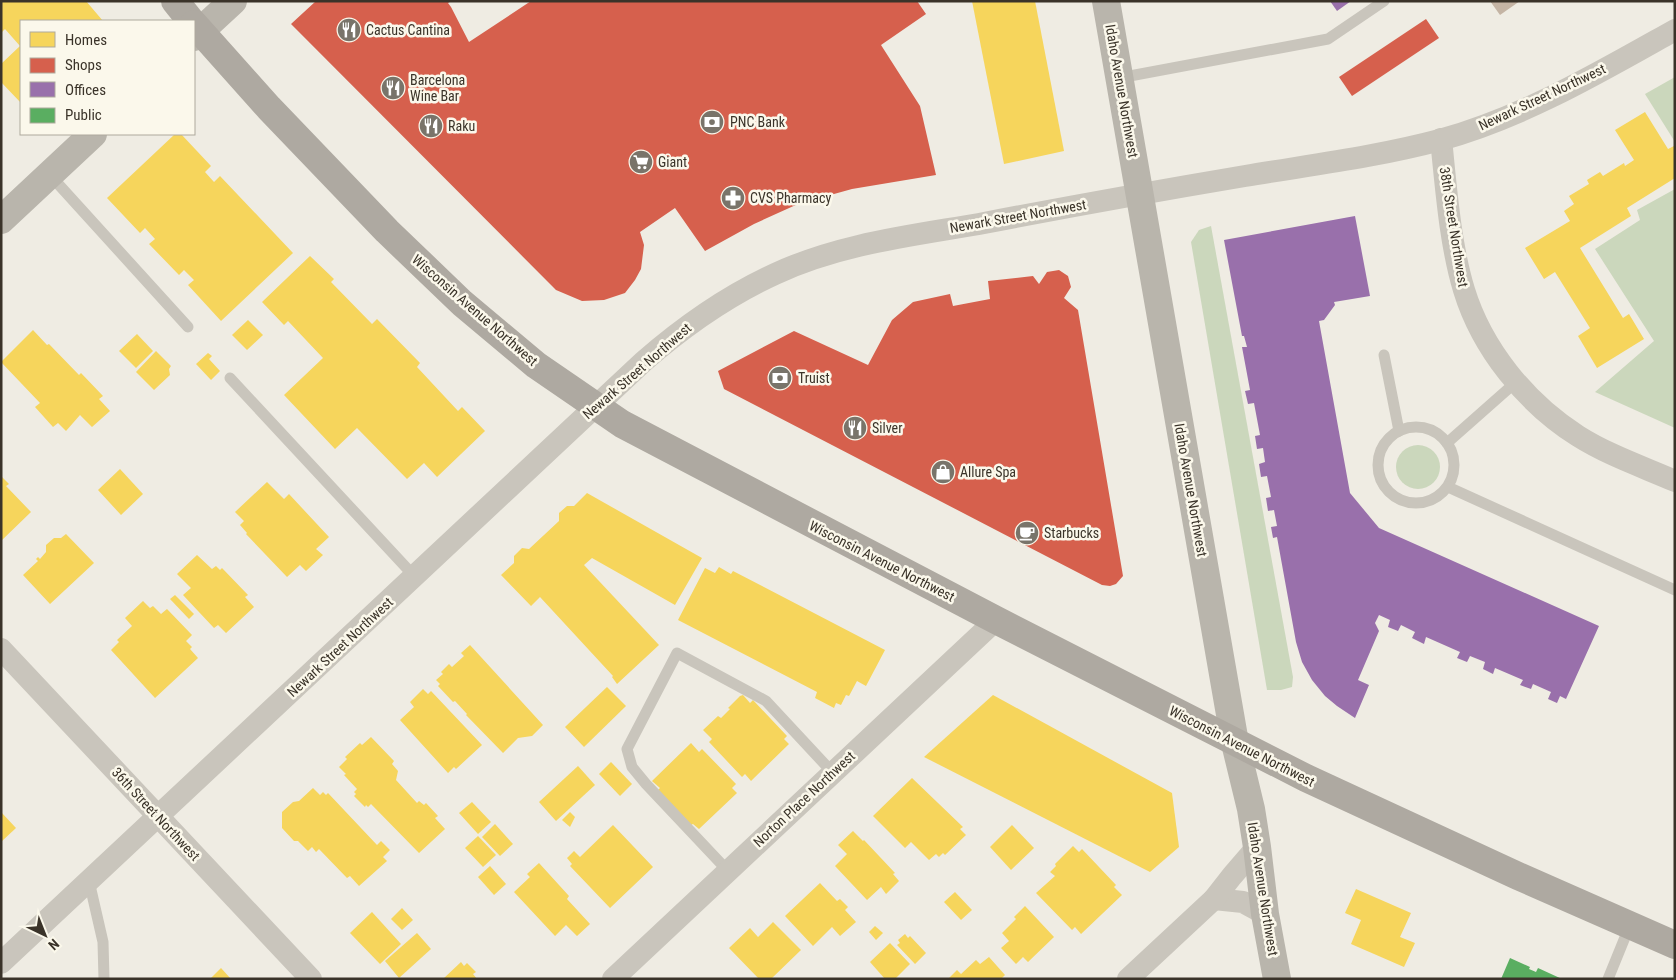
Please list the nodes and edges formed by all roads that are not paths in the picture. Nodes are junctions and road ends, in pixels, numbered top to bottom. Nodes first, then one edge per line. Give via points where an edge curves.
1 (175, 1) edge
2 (233, 1) edge
3 (1106, 1) edge
4 (1384, 1) edge
5 (189, 20) edge
6 (195, 28) edge
7 (1675, 30) edge
8 (1119, 78) junction
9 (92, 135) edge
10 (1441, 139) junction
11 (50, 175) junction
12 (1140, 194) junction
13 (1, 220) edge
14 (188, 327) dead end
15 (1384, 355) dead end
16 (230, 378) dead end
17 (1516, 382) junction
18 (596, 407) junction
19 (1399, 431) junction
20 (1447, 443) junction
21 (1675, 481) edge
22 (1448, 487) junction
23 (415, 577) junction
24 (1675, 590) edge
25 (996, 620) junction
26 (1, 649) edge
27 (1235, 743) junction
28 (832, 773) junction
29 (158, 817) junction
30 (1257, 847) junction
31 (728, 871) junction
32 (89, 881) junction
33 (1214, 899) junction
34 (1265, 914) junction
35 (1630, 925) junction
36 (1675, 945) edge
37 (1, 963) edge
38 (104, 979) edge
39 (311, 979) edge
40 (613, 979) edge
41 (1128, 979) edge
42 (1277, 979) edge
43 (1608, 979) edge

1 - 5 main road, Wisconsin Avenue Northwest
2 - 6 street
3 - 8 street, Idaho Avenue Northwest
4 - 8 lane via 1328,38
6 - 18 main road, Wisconsin Avenue Northwest via 380,224 450,292 536,365
7 - 10 street, Newark Street Northwest via 1563,91 1498,121
8 - 12 street, Idaho Avenue Northwest
9 - 11 street
10 - 12 street, Newark Street Northwest via 1366,156
10 - 17 street, 38th Street Northwest via 1454,246 1464,289 1480,329
11 - 13 street
11 - 14 lane
12 - 18 street, Newark Street Northwest via 860,246 804,262 763,280 706,313 667,341
12 - 27 street, Idaho Avenue Northwest
15 - 19 lane
16 - 23 lane
17 - 20 lane
17 - 21 street, 38th Street Northwest via 1542,409 1578,436
18 - 23 street, Newark Street Northwest
18 - 25 main road, Wisconsin Avenue Northwest via 638,434
19 - 20 lane via 1410,428 1431,430
19 - 22 lane via 1389,438 1378,461 1379,473 1387,490 1402,501 1414,503 1427,502
20 - 22 lane via 1454,465
22 - 24 lane
23 - 29 street, Newark Street Northwest
25 - 27 main road, Wisconsin Avenue Northwest
25 - 28 street, Norton Place Northwest
26 - 29 street, 36th Street Northwest
27 - 30 street, Idaho Avenue Northwest
27 - 35 main road, Wisconsin Avenue Northwest
28 - 31 street, Norton Place Northwest
28 - 31 lane via 766,701 677,653 628,749 632,767
29 - 32 street, Newark Street Northwest
29 - 39 street, 36th Street Northwest
30 - 33 street
30 - 34 street, Idaho Avenue Northwest
31 - 40 street, Norton Place Northwest
32 - 37 street, Newark Street Northwest
32 - 38 lane via 103,942
33 - 34 street via 1243,902
33 - 41 street
34 - 42 street, Idaho Avenue Northwest
35 - 36 main road, Wisconsin Avenue Northwest
35 - 43 lane

